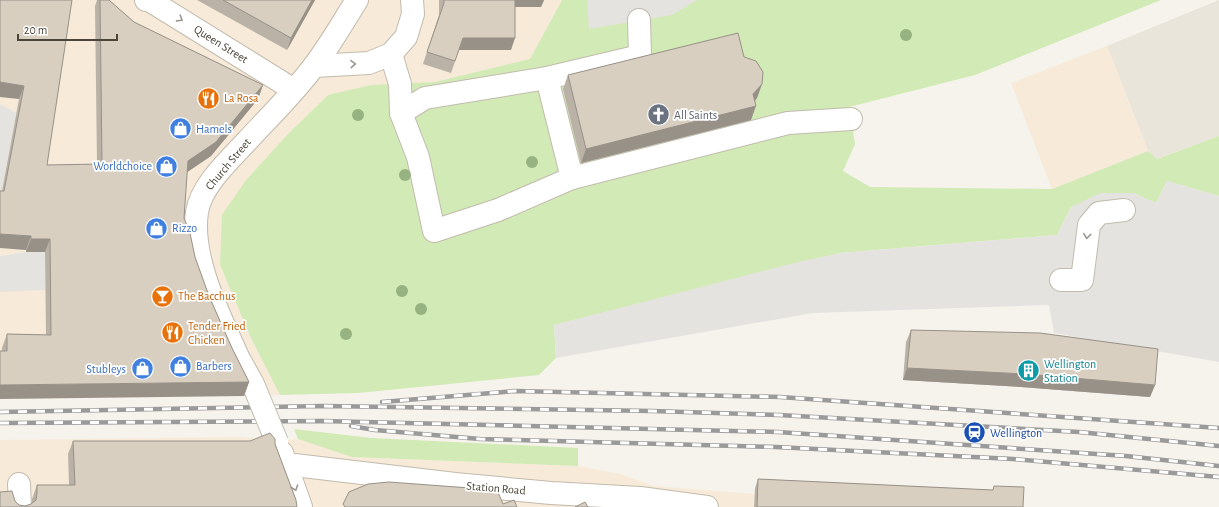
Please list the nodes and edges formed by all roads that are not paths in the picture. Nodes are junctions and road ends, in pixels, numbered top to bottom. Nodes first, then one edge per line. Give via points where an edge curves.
1 (146, 0) edge
2 (357, 0) edge
3 (412, 0) edge
4 (639, 20) dead end
5 (390, 54) junction
6 (314, 66) junction
7 (547, 78) junction
8 (294, 90) junction
9 (401, 113) junction
10 (851, 119) dead end
11 (572, 178) junction
12 (1124, 210) dead end
13 (1071, 280) dead end
14 (286, 464) junction
15 (19, 484) dead end
16 (20, 507) edge
17 (301, 507) edge
18 (707, 507) edge

1 -> 8 street, Queen Street
2 - 6 street, Church Street
3 - 5 street via 413,14 406,37
4 - 7 street via 640,56
6 -> 5 street via 369,63
5 - 9 street via 400,84
6 - 8 street, Church Street
7 - 9 street via 425,98
7 - 11 street
8 - 14 street, Church Street, bridge via 204,190 199,202 196,226 204,273 222,322 253,384
9 - 11 street via 418,157 434,231 498,210
10 - 11 street via 788,123
12 -> 13 street via 1099,213 1088,225
14 -> 17 street, Church Street
14 - 18 street, Station Road via 455,484 640,498
15 - 16 street

